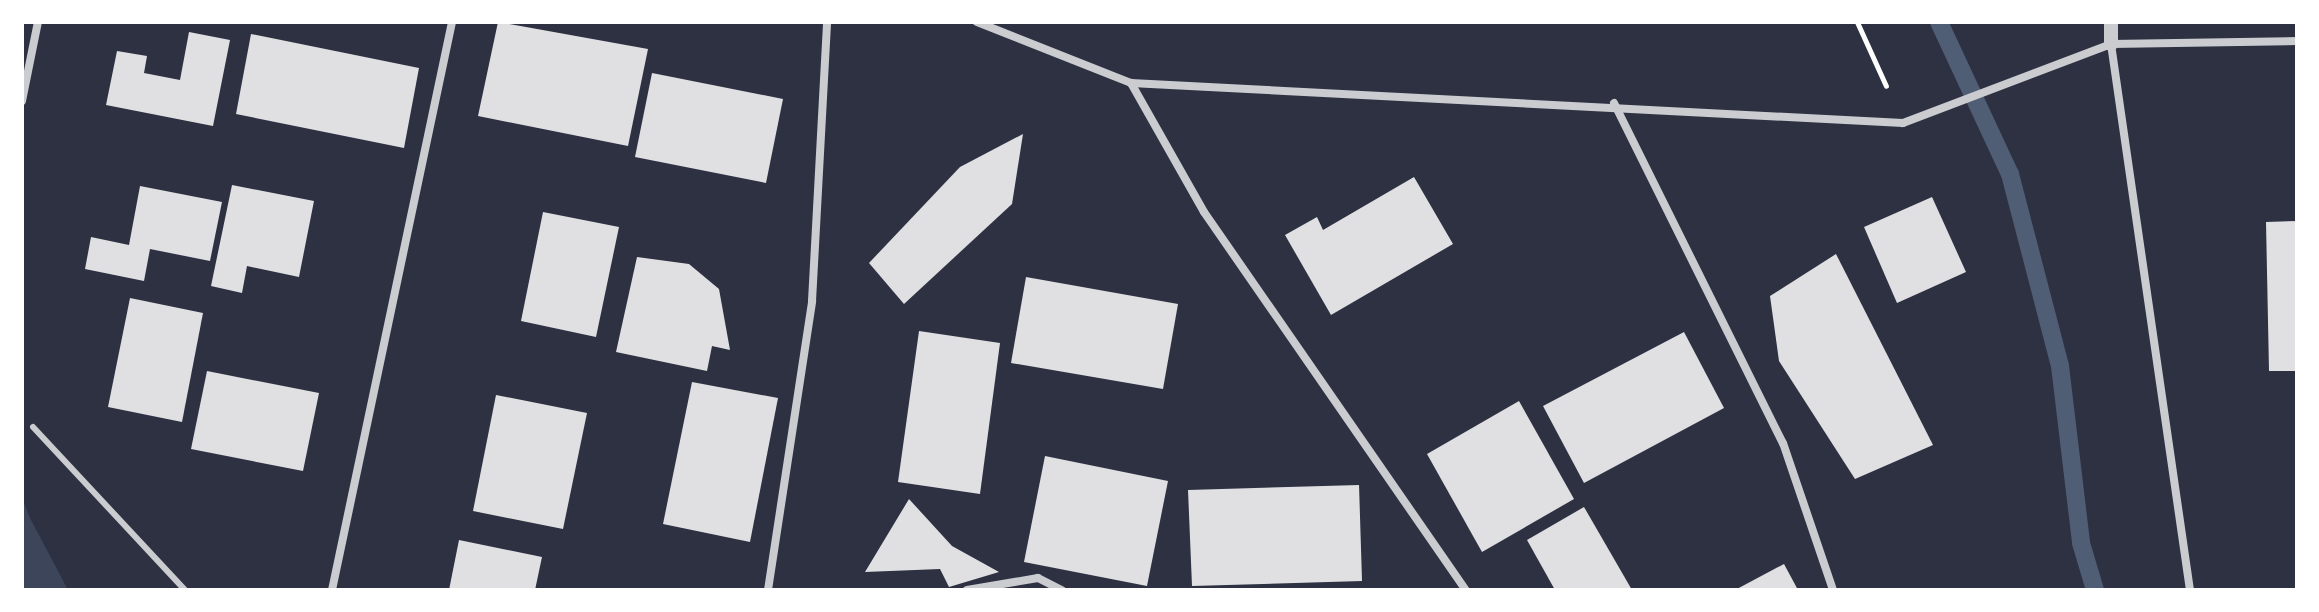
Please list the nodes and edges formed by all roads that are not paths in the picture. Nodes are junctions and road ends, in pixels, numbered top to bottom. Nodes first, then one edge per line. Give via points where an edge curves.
1 (38, 22) edge
2 (452, 22) edge
3 (827, 22) edge
4 (977, 22) edge
5 (2111, 22) edge
6 (2297, 41) edge
7 (2111, 44) junction
8 (1131, 83) junction
9 (22, 101) edge
10 (1614, 103) junction
11 (33, 427) dead end
12 (185, 590) edge
13 (332, 590) edge
14 (768, 590) edge
15 (967, 590) edge
16 (1062, 590) edge
17 (1466, 590) edge
18 (1833, 590) edge
19 (2190, 590) edge

1 - 9 street
2 - 13 street
3 - 14 street via 812,301
4 - 8 street
5 - 7 street
6 - 7 street
7 - 10 street via 1926,119 1903,123
7 - 19 street
8 - 10 street
8 - 17 street via 1204,212
10 - 18 street via 1783,443
11 - 12 lane
15 - 16 street via 1038,578

